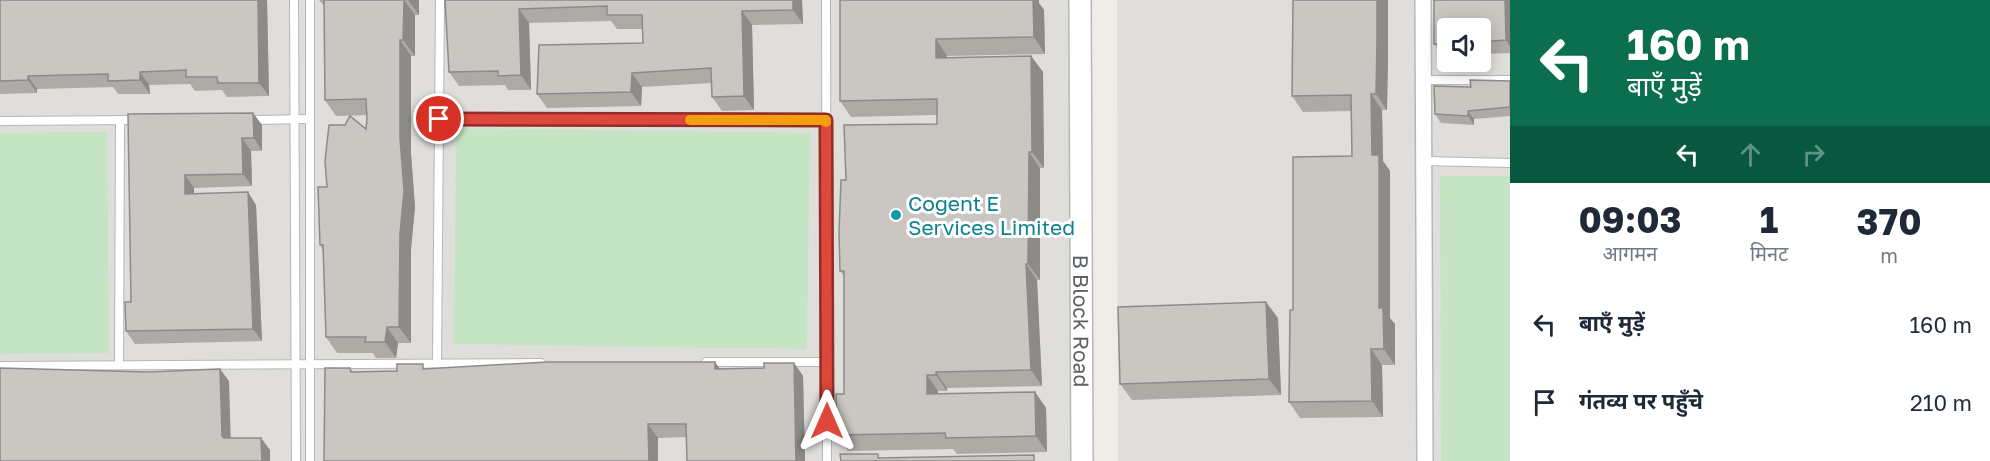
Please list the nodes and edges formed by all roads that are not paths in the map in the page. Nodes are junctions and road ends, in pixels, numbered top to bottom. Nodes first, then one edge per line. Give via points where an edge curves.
1 (294, 0) edge
2 (310, 0) edge
3 (440, 0) edge
4 (826, 0) edge
5 (1080, 0) edge
6 (1095, 0) edge
7 (1423, 0) edge
8 (1424, 80) junction
9 (1510, 80) edge
10 (294, 119) junction
11 (310, 119) junction
12 (439, 119) junction
13 (120, 120) junction
14 (143, 120) edge
15 (236, 120) edge
16 (826, 120) junction
17 (0, 121) edge
18 (1424, 162) junction
19 (1510, 163) edge
20 (697, 362) edge
21 (826, 362) junction
22 (555, 363) edge
23 (296, 364) junction
24 (310, 364) junction
25 (437, 364) junction
26 (119, 365) junction
27 (0, 366) edge
28 (296, 461) edge
29 (310, 461) edge
30 (827, 461) edge
31 (1082, 461) edge
32 (1095, 461) edge
33 (1425, 461) edge

1 - 10 lane
2 - 11 lane
3 - 12 lane
4 - 16 lane
5 - 31 street, B Block Road
6 - 32 street, B Block Road
7 - 8 street
8 - 9 lane
8 - 18 street
10 - 11 lane
10 - 15 lane
10 - 23 lane
11 - 24 lane
12 - 16 lane
12 - 25 lane
13 - 14 lane
13 - 17 lane
13 - 26 lane
16 - 21 lane
18 - 19 lane
18 - 33 street
20 - 21 lane
21 - 30 lane
22 - 25 lane
23 - 24 lane
23 - 26 lane
23 - 28 lane
24 - 25 lane
24 - 29 lane
26 - 27 lane

